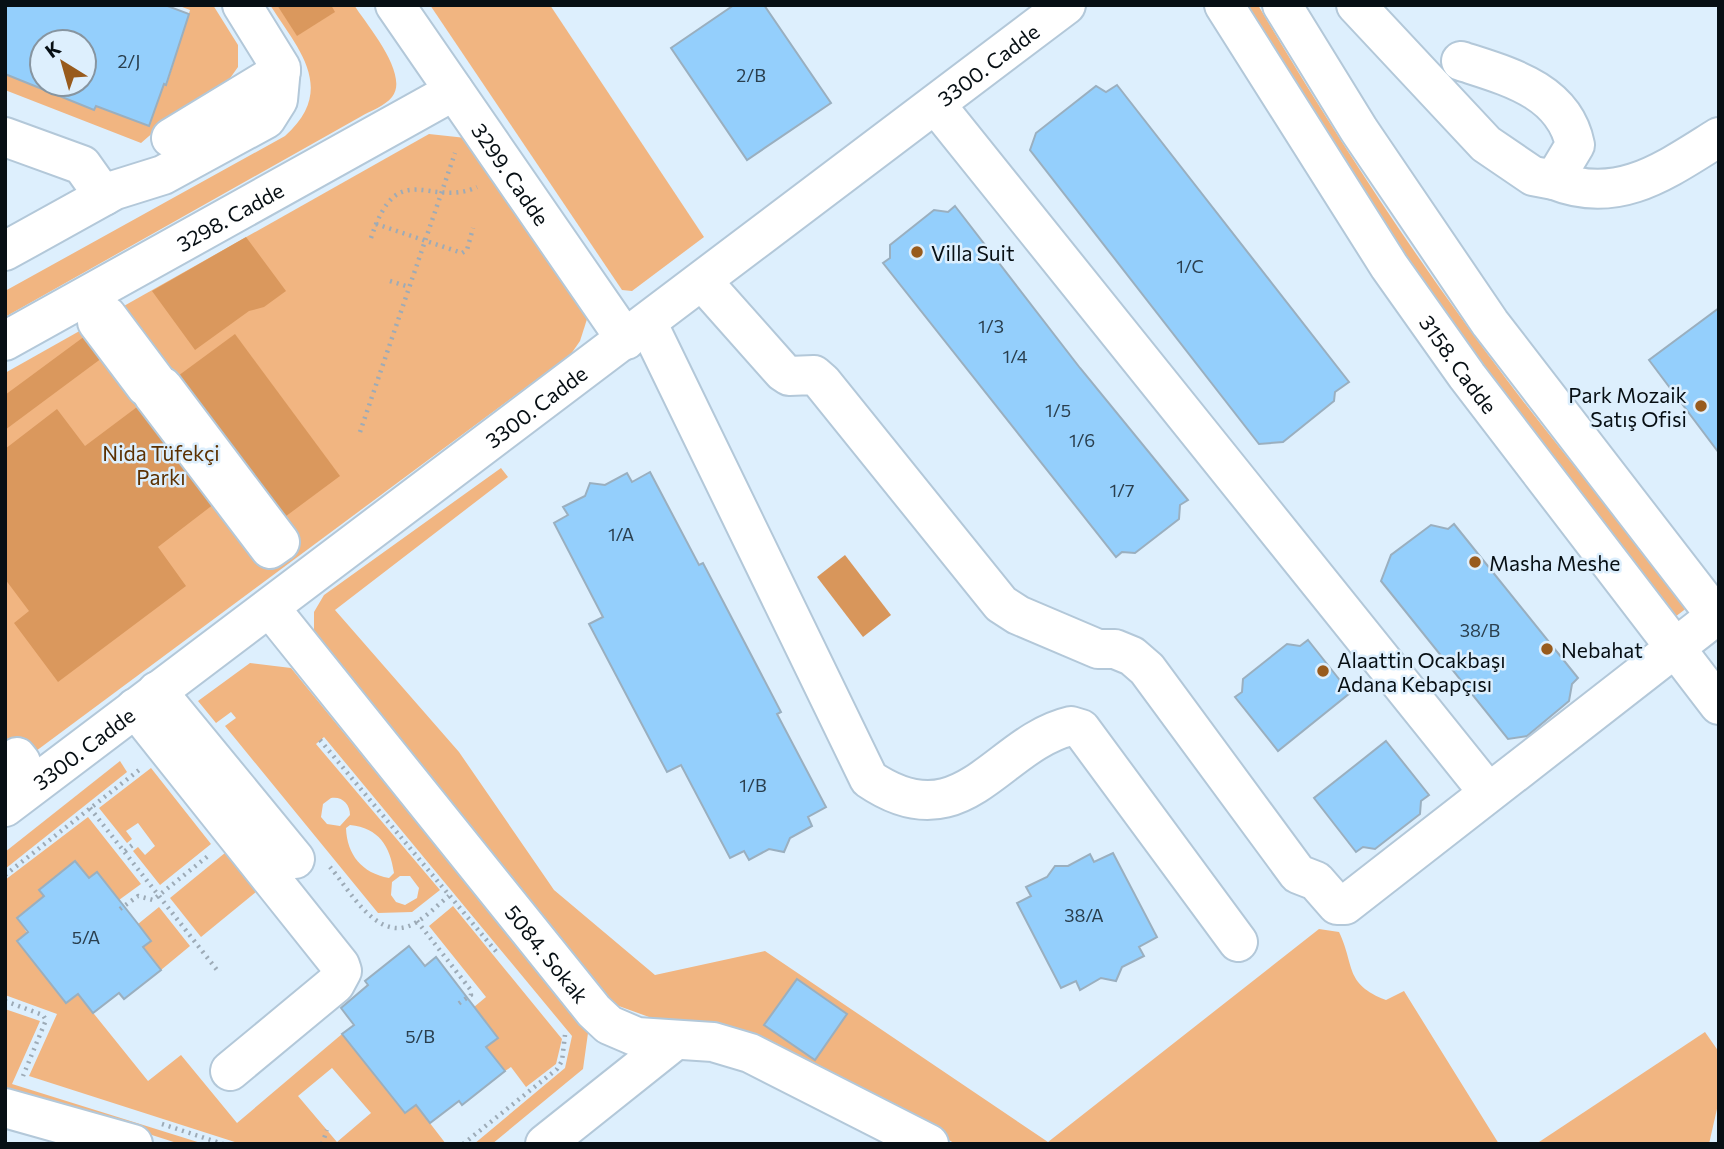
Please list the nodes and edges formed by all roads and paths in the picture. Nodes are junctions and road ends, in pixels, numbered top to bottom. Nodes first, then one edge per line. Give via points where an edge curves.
1 (242, 5) edge
2 (396, 5) edge
3 (1066, 5) edge
4 (1224, 5) edge
5 (1282, 5) edge
6 (1356, 5) edge
7 (1461, 61) dead end
8 (281, 71) junction
9 (462, 102) junction
10 (936, 104) junction
11 (1719, 136) edge
12 (5, 137) edge
13 (171, 138) dead end
14 (505, 164) junction
15 (1555, 180) junction
16 (442, 191) junction
17 (104, 196) junction
18 (376, 224) junction
19 (473, 228) dead end
20 (371, 237) dead end
21 (425, 242) junction
22 (5, 251) edge
23 (390, 281) dead end
24 (703, 282) junction
25 (409, 287) junction
26 (637, 332) junction
27 (5, 341) edge
28 (360, 432) dead end
29 (270, 608) junction
30 (1717, 618) edge
31 (1673, 648) junction
32 (146, 699) junction
33 (1719, 705) edge
34 (320, 740) dead end
35 (178, 746) junction
36 (1488, 792) junction
37 (5, 807) edge
38 (90, 808) junction
39 (237, 834) junction
40 (135, 843) dead end
41 (125, 851) junction
42 (295, 859) dead end
43 (5, 874) edge
44 (159, 895) junction
45 (120, 909) dead end
46 (417, 921) dead end
47 (1238, 942) dead end
48 (502, 960) dead end
49 (217, 970) dead end
50 (5, 1002) edge
51 (458, 1004) dead end
52 (564, 1034) dead end
53 (673, 1042) junction
54 (230, 1071) dead end
55 (16, 1095) edge
56 (327, 1130) dead end
57 (145, 1133) edge
58 (223, 1144) edge
59 (322, 1144) edge
60 (463, 1144) edge
61 (545, 1144) edge
62 (929, 1144) edge

1 - 8 street
2 - 9 street, 3299. Cadde
3 - 10 street, 3300. Cadde
4 - 31 street, 3158. Cadde via 1389,266
5 - 30 street via 1359,130 1490,323
6 - 15 street via 1486,144 1533,176
7 - 15 street via 1518,80 1555,104 1571,127 1575,145
8 - 13 street
8 - 17 street via 278,100 266,119 163,175
9 - 14 street, 3299. Cadde
9 - 16 path
9 - 27 street, 3298. Cadde
10 - 24 street, 3300. Cadde
10 - 36 street
11 - 15 street via 1637,184 1592,190
12 - 17 street via 82,165
14 - 16 path via 468,191
14 - 26 street, 3299. Cadde
16 - 18 path via 404,191 384,208
16 - 21 path
17 - 22 street
18 - 20 path
18 - 21 path
19 - 21 path via 465,253
21 - 25 path
23 - 25 path
24 - 26 street, 3300. Cadde
24 - 36 street via 783,372 789,376 814,374 822,382 1001,604 1098,649 1124,652 1147,669 1298,874 1316,881 1336,905 1345,905
25 - 28 path
26 - 29 street, 3300. Cadde
26 - 47 street, 3299. Cadde via 869,779 890,793 912,798 953,795 990,776 1052,733 1071,726 1081,729
29 - 32 street, 3300. Cadde
29 - 53 street, 5084. Sokak via 594,1011 622,1032
30 - 31 street
31 - 33 street, 3158. Cadde
31 - 36 street
32 - 35 street
32 - 37 street, 3300. Cadde
34 - 48 path
35 - 38 path
35 - 39 street
35 - 42 street
38 - 41 path
38 - 43 path
39 - 44 path
39 - 54 street via 342,971 335,984
40 - 41 path
41 - 44 path
44 - 45 path via 151,900 138,896
44 - 49 path
46 - 51 path via 470,989 471,995
50 - 55 path via 46,1020
52 - 60 path via 557,1069
53 - 61 street
53 - 62 street, 5084. Sokak via 713,1042 741,1049
55 - 57 street
56 - 59 path
57 - 58 path

